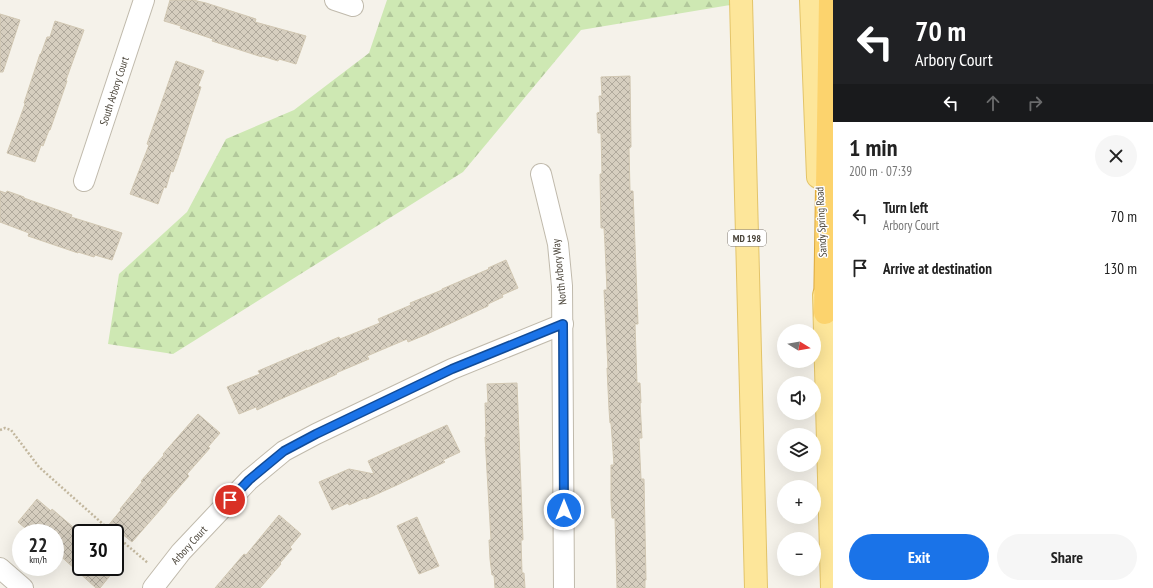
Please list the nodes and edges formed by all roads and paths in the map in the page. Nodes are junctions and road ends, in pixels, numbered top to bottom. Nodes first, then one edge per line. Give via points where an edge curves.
1 (144, 0) edge
2 (741, 0) edge
3 (811, 0) edge
4 (830, 0) edge
5 (541, 174) dead end
6 (84, 181) dead end
7 (825, 313) junction
8 (563, 324) junction
9 (0, 430) edge
10 (103, 524) edge
11 (124, 545) edge
12 (0, 568) edge
13 (158, 582) edge
14 (23, 588) edge
15 (564, 588) edge
16 (756, 588) edge
17 (832, 588) edge

1 - 6 street, South Arbory Court
2 - 16 main road, MD 198
3 - 7 main road, Sandy Spring Road
4 - 7 highway
5 - 8 street, North Arbory Way via 558,244
7 - 17 main road, Sandy Spring Road
8 - 13 street, Arbory Court via 452,369 284,451 249,480 181,552
8 - 15 street, North Arbory Way
9 - 10 path via 11,430 39,467
11 - 13 path
12 - 14 street

